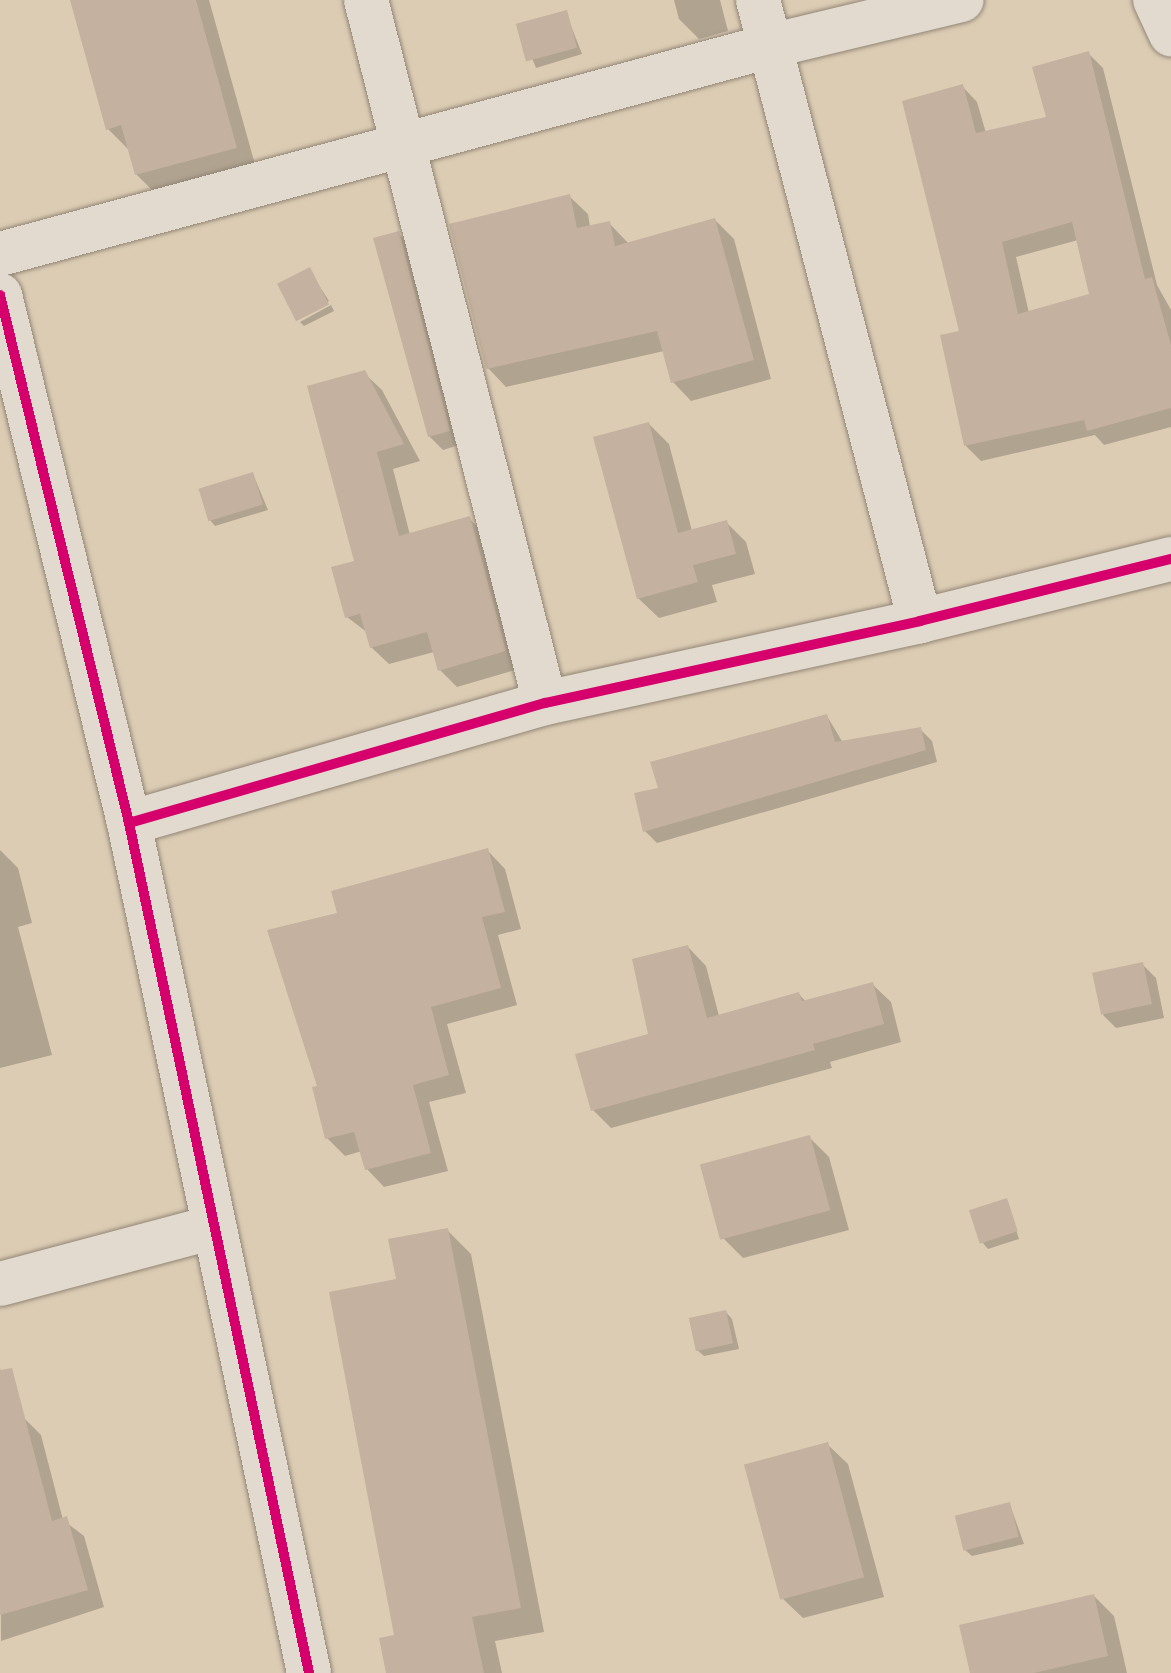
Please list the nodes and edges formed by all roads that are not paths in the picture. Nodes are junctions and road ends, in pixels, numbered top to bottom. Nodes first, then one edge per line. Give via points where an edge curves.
1 (366, 0) edge
2 (758, 0) edge
3 (962, 0) edge
4 (1155, 0) edge
5 (1171, 34) edge
6 (770, 46) junction
7 (403, 149) junction
8 (0, 254) edge
9 (0, 295) edge
10 (1171, 559) edge
11 (920, 621) junction
12 (545, 703) junction
13 (129, 823) junction
14 (214, 1227) junction
15 (0, 1284) edge
16 (309, 1673) edge

1 - 7 street
2 - 6 street
3 - 6 street
4 - 5 street
6 - 7 street
6 - 11 street
7 - 8 street
7 - 12 street
9 - 13 street
10 - 11 street
11 - 12 street
12 - 13 street
13 - 14 street
14 - 15 street
14 - 16 street

